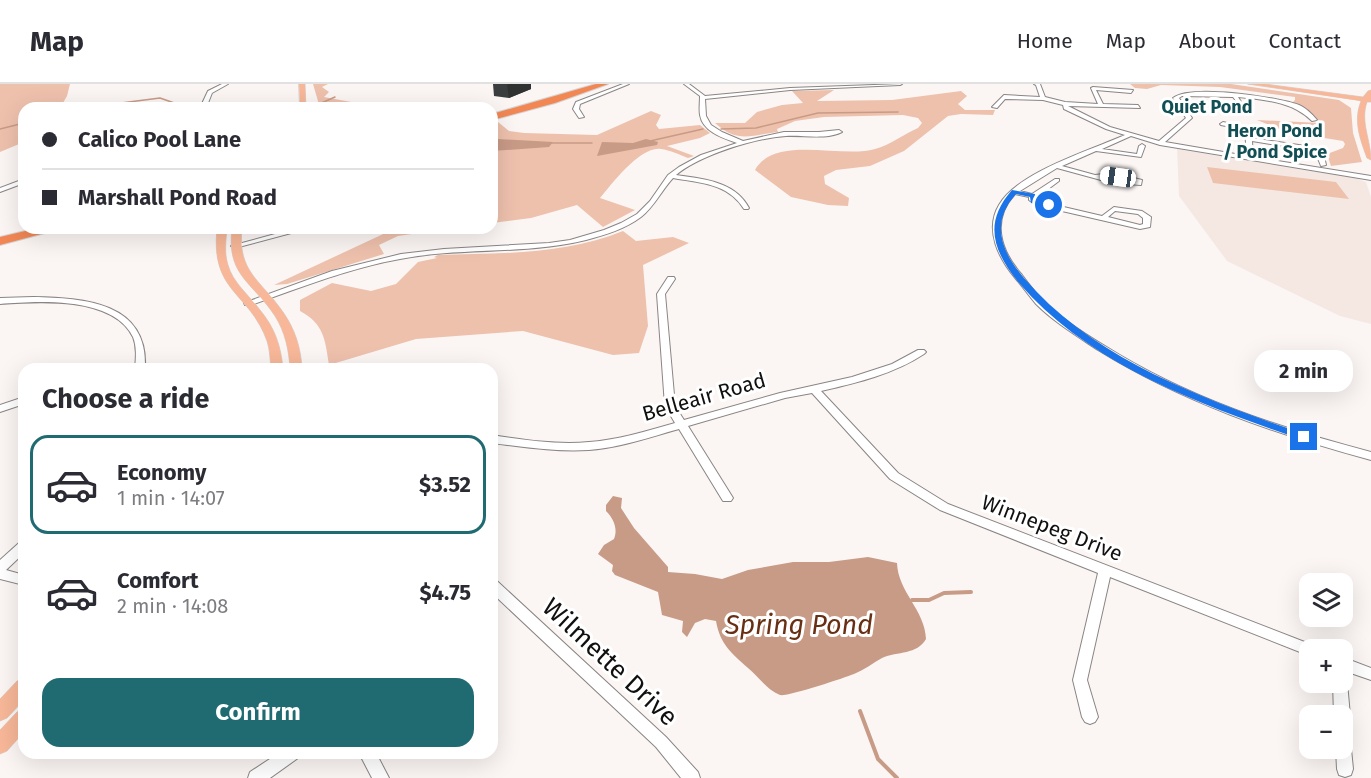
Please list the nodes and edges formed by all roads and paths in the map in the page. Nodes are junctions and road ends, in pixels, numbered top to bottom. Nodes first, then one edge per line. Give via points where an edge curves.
1 (226, 84) edge
2 (302, 84) edge
3 (585, 84) edge
4 (604, 84) edge
5 (627, 84) edge
6 (686, 84) edge
7 (900, 84) edge
8 (1036, 84) edge
9 (1252, 84) edge
10 (1371, 90) edge
11 (1131, 91) dead end
12 (1235, 97) junction
13 (702, 98) junction
14 (1043, 98) junction
15 (1367, 100) edge
16 (206, 102) edge
17 (301, 102) edge
18 (1065, 104) junction
19 (1101, 105) junction
20 (1223, 106) dead end
21 (995, 107) dead end
22 (1138, 107) dead end
23 (498, 110) edge
24 (498, 115) edge
25 (581, 117) dead end
26 (1314, 120) dead end
27 (1223, 124) dead end
28 (839, 132) dead end
29 (1129, 135) junction
30 (1249, 139) junction
31 (744, 143) junction
32 (1160, 143) junction
33 (1142, 146) dead end
34 (1097, 150) junction
35 (1250, 158) junction
36 (1371, 159) edge
37 (1323, 165) dead end
38 (1059, 166) junction
39 (670, 176) junction
40 (1097, 176) junction
41 (1371, 178) edge
42 (1057, 180) dead end
43 (18, 183) edge
44 (0, 190) edge
45 (1015, 192) junction
46 (1033, 196) junction
47 (746, 208) dead end
48 (1103, 218) junction
49 (18, 228) edge
50 (0, 232) edge
51 (27, 234) edge
52 (221, 234) edge
53 (236, 234) edge
54 (282, 234) edge
55 (0, 241) edge
56 (235, 246) junction
57 (671, 279) dead end
58 (265, 298) junction
59 (0, 301) edge
60 (248, 303) junction
61 (921, 352) dead end
62 (140, 363) edge
63 (276, 363) edge
64 (296, 363) edge
65 (814, 390) junction
66 (18, 402) edge
67 (0, 409) edge
68 (679, 424) junction
69 (498, 440) edge
70 (1371, 456) edge
71 (727, 498) dead end
72 (18, 551) edge
73 (0, 568) edge
74 (1105, 571) junction
75 (0, 574) edge
76 (18, 578) edge
77 (498, 591) edge
78 (1299, 646) edge
79 (1353, 667) edge
80 (1371, 674) edge
81 (18, 693) edge
82 (0, 712) edge
83 (1090, 717) dead end
84 (18, 724) edge
85 (0, 744) edge
86 (283, 759) edge
87 (370, 759) edge
88 (1344, 759) edge
89 (1345, 769) dead end
90 (256, 778) edge
91 (381, 778) edge
92 (692, 778) edge

1 - 16 street via 210,92
2 - 17 main road
3 - 23 highway
4 - 24 highway
5 - 25 street via 578,103 576,109
6 - 13 street
7 - 13 street
8 - 14 street
9 - 15 main road
10 - 15 main road
11 - 19 street via 1093,88
12 - 20 street via 1243,107
12 - 26 street via 1294,105
12 - 32 street via 1178,96 1189,118
13 - 31 street via 707,124
14 - 18 street
14 - 21 street via 1004,97
15 - 36 main road via 1360,110 1360,127
18 - 19 street
18 - 29 street via 1082,118
19 - 22 street
27 - 30 street via 1246,128
28 - 31 street via 777,135
29 - 32 street
29 - 34 street
30 - 35 street
30 - 37 street via 1317,149
31 - 39 street via 692,162
32 - 35 street
33 - 34 street via 1139,156
34 - 38 street
35 - 41 street
38 - 40 street
38 - 45 street
39 - 47 street via 726,189 741,198
39 - 58 street via 633,219 586,238 543,246 399,256
40 - 40 street via 1112,181 1140,182 1133,179
42 - 46 street
43 - 44 street
45 - 46 street
45 - 70 street via 1003,204 998,219 1001,249 1017,278 1063,322 1127,363 1199,398 1288,432
46 - 48 street via 1031,199 1036,203
48 - 48 street via 1114,209 1140,212 1147,216 1147,225
49 - 50 highway
51 - 55 highway
52 - 60 main road via 223,271
53 - 56 main road
54 - 56 street
56 - 58 main road via 244,274
57 - 68 street via 661,294 670,406
58 - 60 street
58 - 64 main road via 278,312 291,338
59 - 62 street via 68,301 113,313 136,334
60 - 63 main road via 268,330
61 - 65 street, Belleair Road via 907,362
65 - 68 street, Belleair Road
65 - 74 street, Winnepeg Drive via 882,464 921,494 956,513
66 - 67 street
68 - 69 street, Belleair Road via 590,446 543,446
68 - 71 street
72 - 73 street
74 - 78 street, Winnepeg Drive
74 - 83 street via 1080,680
75 - 76 street
77 - 92 street, Wilmette Drive via 662,742
79 - 80 street
81 - 82 main road
84 - 85 main road
86 - 90 street
87 - 91 street
88 - 89 street

